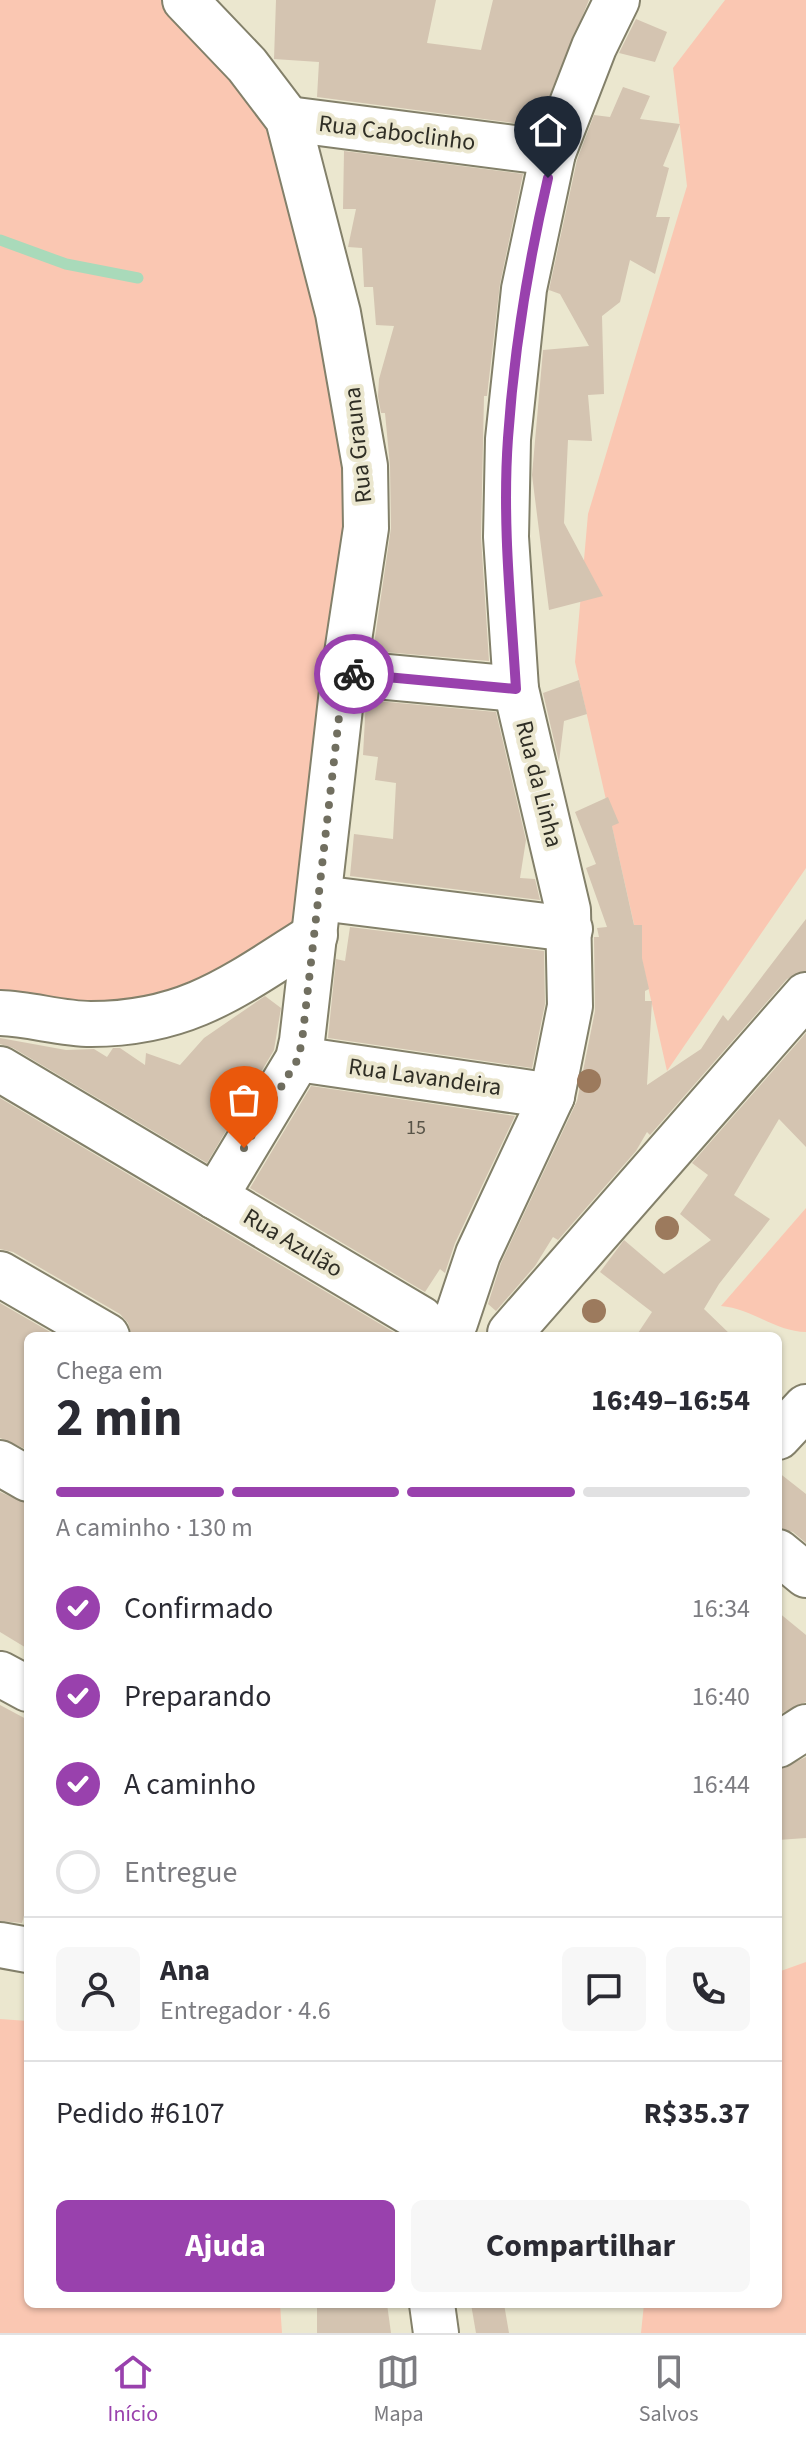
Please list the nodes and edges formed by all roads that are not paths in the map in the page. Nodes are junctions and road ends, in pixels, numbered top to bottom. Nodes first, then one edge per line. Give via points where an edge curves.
1 (185, 0) edge
2 (617, 0) edge
3 (288, 119) junction
4 (553, 153) junction
5 (344, 673) junction
6 (516, 689) junction
7 (317, 916) junction
8 (570, 929) junction
9 (806, 995) edge
10 (0, 1013) edge
11 (298, 1059) junction
12 (0, 1069) edge
13 (552, 1096) junction
14 (215, 1197) junction
15 (0, 1274) edge
16 (438, 1329) edge
17 (100, 1332) edge
18 (506, 1332) edge
19 (514, 1332) edge
20 (806, 1407) edge
21 (782, 1433) edge
22 (0, 1463) edge
23 (24, 1477) edge
24 (782, 1555) edge
25 (806, 1575) edge
26 (0, 1674) edge
27 (24, 1687) edge
28 (806, 1727) edge
29 (782, 1742) edge
30 (0, 1945) edge
31 (24, 1949) edge
32 (433, 2308) edge
33 (436, 2333) edge

1 - 3 street, Rua Grauna via 238,55
2 - 4 street, Rua da Linha
3 - 4 street, Rua Caboclinho
3 - 5 street, Rua Grauna via 338,313 365,466 366,528
4 - 6 street, Rua da Linha via 524,289 508,439 506,537
5 - 6 street
5 - 7 street, Rua Grauna
6 - 8 street, Rua da Linha
7 - 8 street
7 - 10 street via 203,1003 161,1019 89,1024
7 - 11 street, Rua Grauna
8 - 13 street, Rua da Linha via 570,1006
9 - 19 street
11 - 13 street, Rua Lavandeira
11 - 14 street, Rua Grauna
12 - 14 street, Rua Azulão
13 - 16 street, Rua da Linha
14 - 16 street, Rua Azulão
15 - 17 street
16 - 18 street via 474,1322
20 - 21 street
22 - 23 street
24 - 25 street
26 - 27 street
28 - 29 street
30 - 31 street
32 - 33 street

